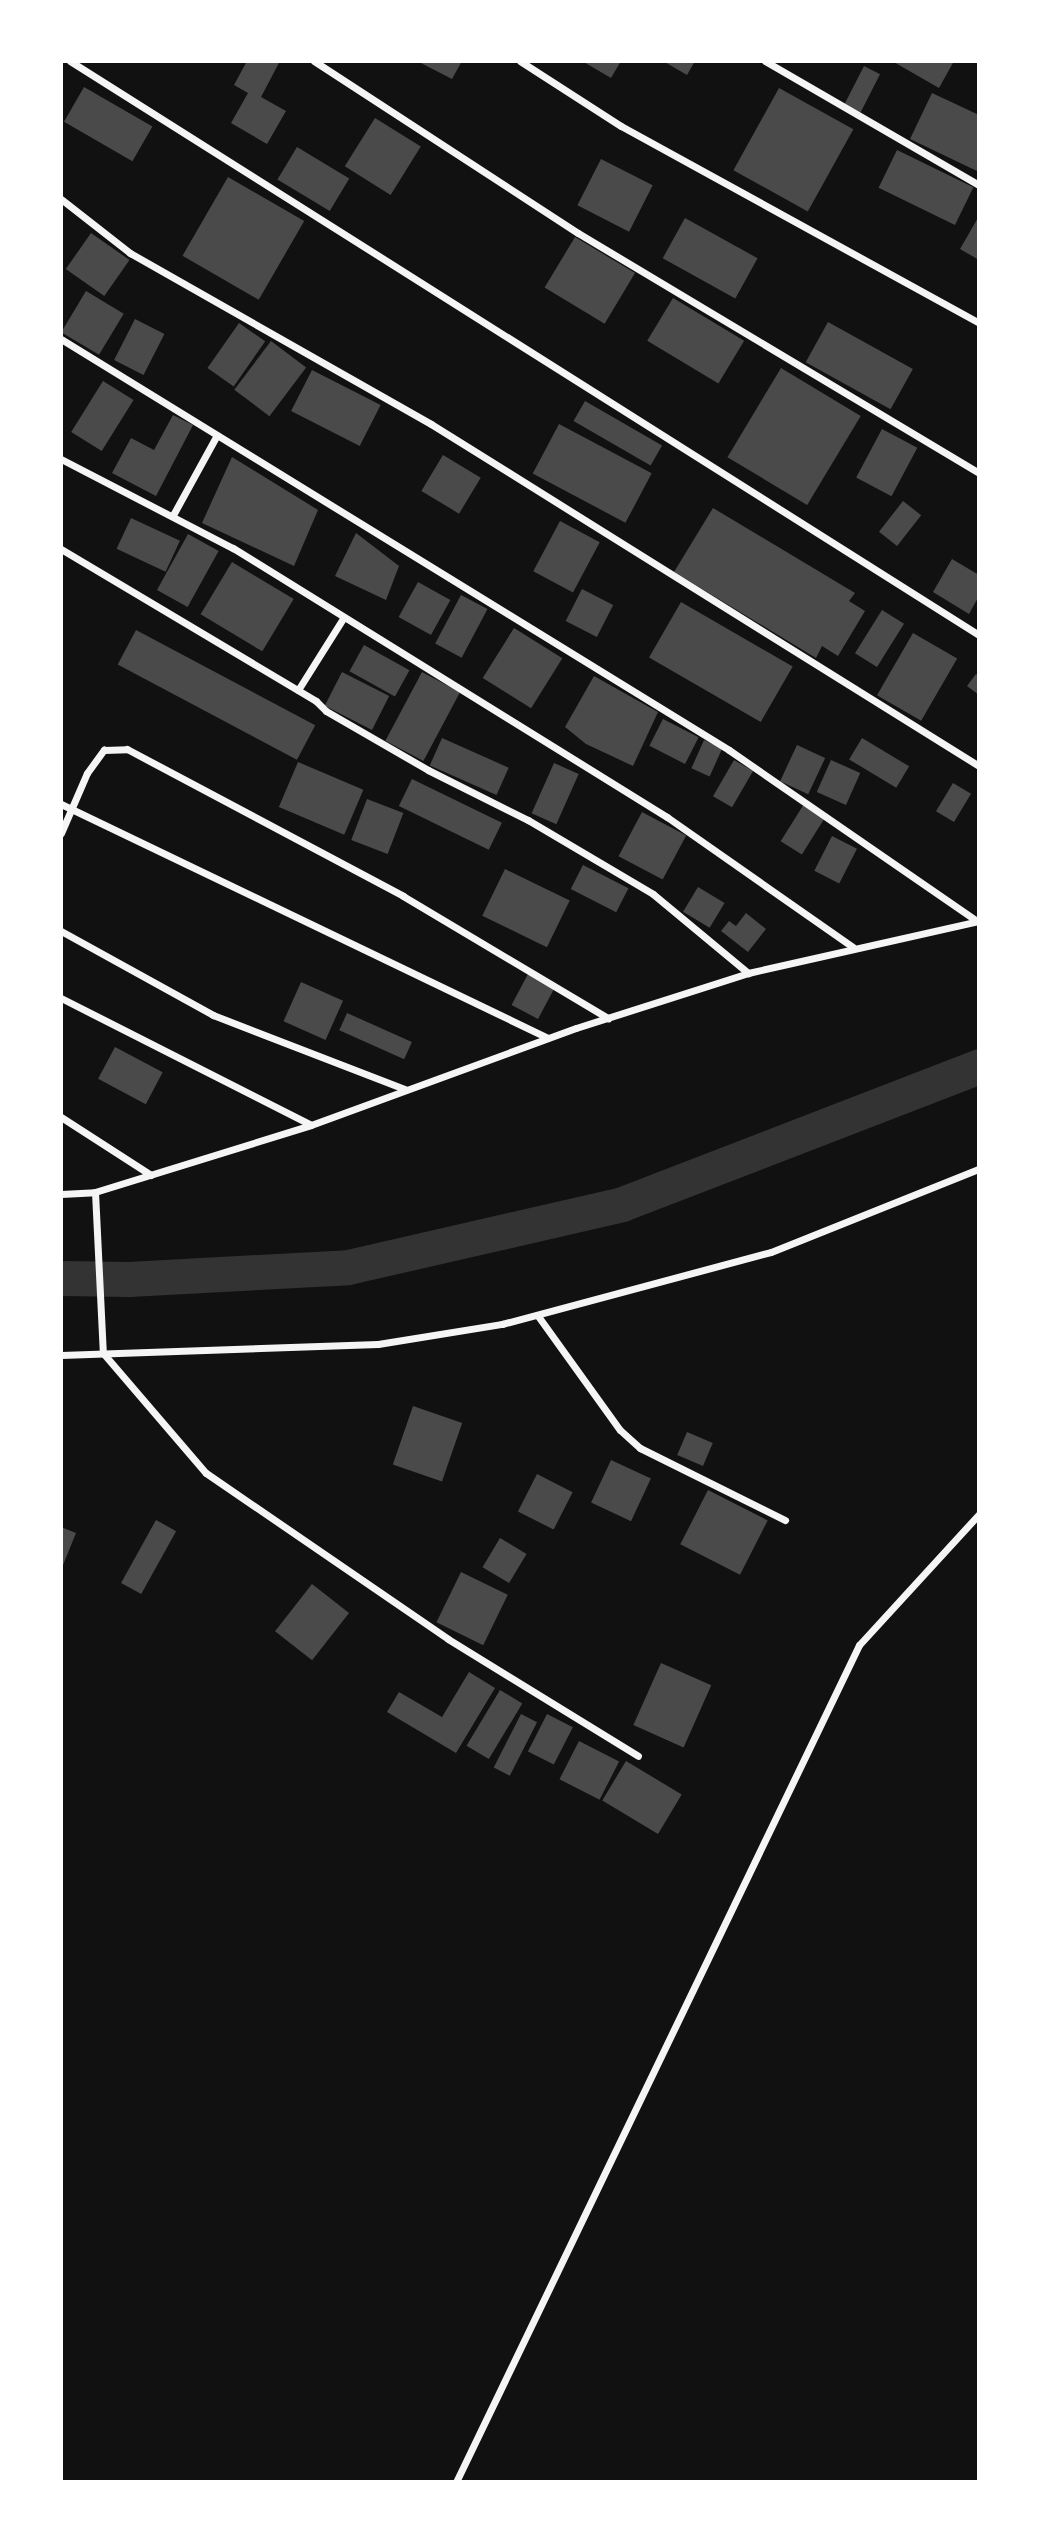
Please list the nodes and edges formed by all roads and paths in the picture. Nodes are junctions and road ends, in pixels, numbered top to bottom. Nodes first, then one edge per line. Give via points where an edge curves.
1 (69, 61) edge
2 (314, 61) edge
3 (520, 61) edge
4 (765, 61) edge
5 (979, 185) edge
6 (61, 198) edge
7 (979, 323) edge
8 (61, 339) edge
9 (217, 435) junction
10 (61, 459) edge
11 (979, 473) edge
12 (173, 515) junction
13 (61, 549) edge
14 (344, 617) junction
15 (979, 635) edge
16 (298, 690) junction
17 (979, 766) edge
18 (61, 804) edge
19 (71, 809) junction
20 (61, 833) edge
21 (978, 921) edge
22 (61, 931) edge
23 (853, 947) junction
24 (748, 973) junction
25 (61, 998) edge
26 (608, 1018) junction
27 (548, 1038) junction
28 (406, 1089) junction
29 (61, 1117) edge
30 (311, 1125) junction
31 (979, 1169) edge
32 (151, 1175) junction
33 (95, 1192) junction
34 (61, 1195) edge
35 (538, 1316) junction
36 (103, 1353) junction
37 (61, 1355) edge
38 (979, 1514) edge
39 (785, 1520) dead end
40 (638, 1756) dead end
41 (456, 2482) edge

1 - 15 street
2 - 11 street via 578,233
3 - 7 street via 621,126
4 - 5 street
6 - 17 street via 131,253 431,424
8 - 9 street
9 - 12 street
9 - 21 street via 729,750
10 - 12 street
12 - 14 street
13 - 16 street
14 - 16 street
14 - 23 street via 667,817
16 - 24 street via 417,764 528,820 653,894
18 - 19 street
19 - 20 street
19 - 26 street via 104,750 127,749 403,896
19 - 27 street
21 - 23 street
22 - 28 street via 213,1015
23 - 24 street
24 - 26 street
25 - 30 street
26 - 27 street
27 - 28 street
28 - 30 street
29 - 32 street
30 - 32 street
31 - 35 street via 771,1252
32 - 33 street
33 - 34 street
33 - 36 street
35 - 36 street via 378,1344
35 - 39 street via 620,1430 640,1448
36 - 37 street
36 - 40 street via 206,1473 231,1492 448,1639
38 - 41 street via 859,1645

